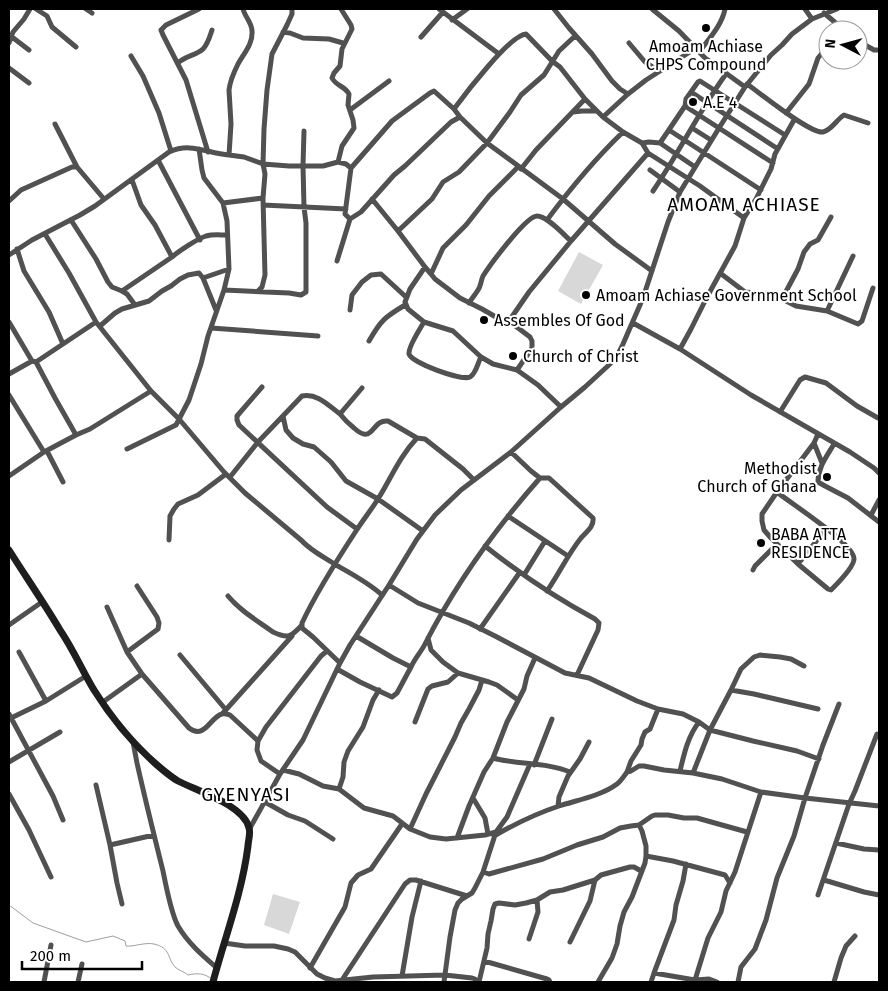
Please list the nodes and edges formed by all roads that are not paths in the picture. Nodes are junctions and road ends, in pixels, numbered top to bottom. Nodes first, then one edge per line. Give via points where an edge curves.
1 (30, 9) edge
2 (36, 9) edge
3 (86, 9) edge
4 (199, 9) edge
5 (243, 9) edge
6 (292, 9) edge
7 (341, 9) edge
8 (467, 9) edge
9 (554, 9) edge
10 (652, 9) edge
11 (725, 9) edge
12 (805, 9) edge
13 (837, 9) edge
14 (188, 11) edge
15 (441, 11) edge
16 (92, 13) dead end
17 (824, 14) junction
18 (812, 19) junction
19 (452, 20) junction
20 (832, 20) edge
21 (212, 30) dead end
22 (283, 32) junction
23 (421, 36) dead end
24 (575, 36) junction
25 (12, 37) junction
26 (9, 43) edge
27 (343, 43) junction
28 (629, 43) dead end
29 (76, 47) dead end
30 (29, 50) dead end
31 (698, 50) junction
32 (499, 54) junction
33 (131, 56) dead end
34 (818, 58) edge
35 (552, 62) junction
36 (178, 63) junction
37 (9, 68) edge
38 (659, 71) junction
39 (726, 74) junction
40 (388, 81) dead end
41 (29, 82) dead end
42 (746, 86) junction
43 (714, 90) junction
44 (691, 92) junction
45 (628, 94) junction
46 (585, 99) junction
47 (707, 103) junction
48 (735, 104) junction
49 (685, 106) junction
50 (454, 109) junction
51 (350, 110) junction
52 (595, 111) junction
53 (571, 113) junction
54 (786, 113) junction
55 (699, 115) junction
56 (727, 115) junction
57 (460, 116) junction
58 (602, 117) junction
59 (794, 120) junction
60 (868, 123) dead end
61 (55, 124) dead end
62 (692, 128) junction
63 (719, 128) junction
64 (668, 130) junction
65 (304, 131) dead end
66 (623, 132) junction
67 (786, 135) junction
68 (685, 140) junction
69 (711, 140) junction
70 (642, 143) junction
71 (660, 143) junction
72 (487, 144) junction
73 (199, 149) junction
74 (778, 149) junction
75 (171, 151) junction
76 (208, 152) junction
77 (648, 153) junction
78 (704, 153) junction
79 (229, 155) junction
80 (676, 155) junction
81 (158, 160) junction
82 (338, 162) junction
83 (772, 163) junction
84 (263, 164) junction
85 (303, 166) junction
86 (670, 166) junction
87 (77, 167) junction
88 (695, 167) junction
89 (351, 168) junction
90 (519, 168) junction
91 (650, 170) dead end
92 (688, 178) junction
93 (662, 179) junction
94 (132, 180) junction
95 (761, 190) junction
96 (653, 191) dead end
97 (680, 192) junction
98 (263, 198) junction
99 (372, 199) junction
100 (563, 199) junction
101 (104, 200) junction
102 (9, 201) edge
103 (223, 203) junction
104 (263, 205) junction
105 (304, 207) junction
106 (346, 209) junction
107 (831, 217) dead end
108 (744, 218) junction
109 (350, 219) junction
110 (71, 220) junction
111 (547, 220) junction
112 (588, 221) junction
113 (398, 231) junction
114 (45, 234) junction
115 (226, 235) junction
116 (200, 240) junction
117 (571, 241) junction
118 (17, 249) junction
119 (9, 255) edge
120 (853, 256) dead end
121 (172, 257) junction
122 (337, 261) dead end
123 (425, 267) junction
124 (229, 269) junction
125 (652, 271) junction
126 (720, 273) junction
127 (431, 274) junction
128 (203, 278) junction
129 (873, 288) dead end
130 (224, 290) junction
131 (122, 291) junction
132 (258, 291) junction
133 (406, 297) junction
134 (782, 299) junction
135 (470, 303) junction
136 (135, 305) junction
137 (405, 305) junction
138 (216, 310) junction
139 (350, 310) dead end
140 (827, 311) junction
141 (9, 322) edge
142 (424, 322) junction
143 (509, 322) junction
144 (633, 323) junction
145 (98, 324) junction
146 (210, 328) junction
147 (318, 336) dead end
148 (369, 341) dead end
149 (63, 344) junction
150 (680, 349) junction
151 (480, 357) junction
152 (34, 361) junction
153 (517, 370) junction
154 (9, 374) edge
155 (262, 387) dead end
156 (362, 388) dead end
157 (151, 391) junction
158 (9, 395) edge
159 (561, 407) junction
160 (780, 412) junction
161 (340, 414) junction
162 (282, 416) junction
163 (878, 418) edge
164 (179, 419) junction
165 (818, 434) junction
166 (76, 435) junction
167 (417, 438) junction
168 (258, 442) junction
169 (814, 443) junction
170 (834, 444) junction
171 (127, 449) dead end
172 (45, 452) junction
173 (511, 452) junction
174 (822, 464) junction
175 (879, 473) edge
176 (9, 476) edge
177 (228, 476) junction
178 (540, 478) junction
179 (473, 480) junction
180 (63, 482) dead end
181 (776, 492) junction
182 (378, 499) junction
183 (879, 500) edge
184 (871, 515) junction
185 (508, 516) junction
186 (879, 522) edge
187 (357, 529) junction
188 (826, 529) junction
189 (423, 531) junction
190 (169, 540) dead end
191 (545, 541) junction
192 (777, 544) junction
193 (485, 546) junction
194 (9, 551) edge
195 (568, 556) junction
196 (335, 564) junction
197 (798, 564) junction
198 (753, 570) dead end
199 (522, 574) junction
200 (389, 585) junction
201 (137, 586) dead end
202 (547, 591) junction
203 (228, 596) dead end
204 (382, 596) junction
205 (42, 602) junction
206 (107, 607) dead end
207 (441, 612) junction
208 (9, 625) edge
209 (302, 626) junction
210 (480, 629) junction
211 (292, 636) junction
212 (356, 636) junction
213 (428, 637) junction
214 (422, 650) junction
215 (431, 650) junction
216 (327, 651) junction
217 (19, 652) dead end
218 (127, 652) junction
219 (180, 655) dead end
220 (535, 658) junction
221 (340, 663) junction
222 (411, 666) junction
223 (804, 666) dead end
224 (337, 669) junction
225 (458, 673) junction
226 (142, 674) junction
227 (577, 675) junction
228 (86, 676) junction
229 (482, 680) junction
230 (379, 690) junction
231 (731, 690) junction
232 (518, 700) junction
233 (46, 702) junction
234 (102, 702) junction
235 (839, 704) dead end
236 (658, 708) junction
237 (818, 709) dead end
238 (225, 712) junction
239 (10, 717) edge
240 (690, 717) junction
241 (552, 719) dead end
242 (415, 722) dead end
243 (699, 722) junction
244 (693, 730) junction
245 (710, 730) junction
246 (60, 732) dead end
247 (877, 734) dead end
248 (133, 741) junction
249 (258, 741) junction
250 (589, 742) dead end
251 (29, 751) junction
252 (493, 758) junction
253 (819, 758) junction
254 (9, 762) edge
255 (532, 765) junction
256 (680, 771) junction
257 (282, 772) junction
258 (570, 772) junction
259 (627, 772) junction
260 (693, 773) junction
261 (96, 786) dead end
262 (340, 790) junction
263 (761, 792) junction
264 (9, 794) edge
265 (473, 798) junction
266 (805, 798) junction
267 (264, 802) junction
268 (849, 804) junction
269 (558, 806) junction
270 (879, 806) edge
271 (63, 820) dead end
272 (402, 824) junction
273 (639, 825) junction
274 (250, 828) junction
275 (410, 829) junction
276 (747, 832) junction
277 (154, 835) junction
278 (487, 835) junction
279 (494, 836) junction
280 (457, 838) junction
281 (333, 839) dead end
282 (836, 843) junction
283 (110, 845) junction
284 (879, 850) edge
285 (646, 856) junction
286 (686, 864) junction
287 (483, 872) junction
288 (641, 872) junction
289 (735, 872) junction
290 (725, 874) junction
291 (51, 878) dead end
292 (595, 880) junction
293 (824, 880) junction
294 (420, 881) junction
295 (730, 883) junction
296 (818, 895) dead end
297 (879, 895) edge
298 (466, 896) junction
299 (537, 900) junction
300 (122, 904) dead end
301 (855, 936) dead end
302 (529, 939) dead end
303 (570, 942) dead end
304 (224, 944) junction
305 (51, 945) dead end
306 (484, 961) junction
307 (82, 964) dead end
308 (217, 968) junction
309 (310, 968) junction
310 (654, 973) junction
311 (446, 975) junction
312 (398, 978) edge
313 (214, 980) edge
314 (326, 980) edge
315 (342, 980) junction
316 (695, 980) junction
317 (44, 982) edge
318 (78, 982) edge
319 (444, 982) edge
320 (478, 982) edge
321 (550, 982) edge
322 (598, 982) edge
323 (651, 982) edge
324 (717, 982) edge
325 (738, 982) edge
326 (834, 982) edge

1 - 25 street
2 - 29 street via 47,16 52,27
3 - 16 street
4 - 14 street
5 - 79 street via 252,33 248,50 237,66 229,90
6 - 22 street
7 - 27 street via 352,29
8 - 19 street
9 - 24 street
10 - 31 street
11 - 31 street via 715,30
12 - 18 street
13 - 17 street
14 - 36 street via 161,30
15 - 19 street
15 - 23 street
17 - 18 street
17 - 20 street
18 - 42 street via 772,55
19 - 32 street
21 - 36 street via 202,50
22 - 27 street
22 - 84 street via 272,54
24 - 35 street via 558,51
24 - 45 street via 612,81
25 - 26 street
25 - 30 street
27 - 51 street via 341,64 332,78 348,91
28 - 38 street via 645,62
31 - 38 street
31 - 39 street
32 - 35 street via 524,34
32 - 50 street
33 - 75 street via 159,113
34 - 54 street via 809,84
35 - 46 street via 560,67
35 - 72 street via 544,75 521,95
36 - 76 street
37 - 41 street
38 - 45 street
39 - 42 street
39 - 43 street
40 - 51 street
42 - 48 street
42 - 54 street
43 - 44 street via 700,81
43 - 47 street
43 - 48 street
44 - 47 street
44 - 49 street
45 - 58 street
46 - 52 street
46 - 53 street
47 - 55 street
47 - 56 street
48 - 56 street
48 - 67 street
49 - 55 street
49 - 64 street
50 - 57 street
50 - 89 street via 436,93 430,92 392,121
51 - 82 street via 354,128 342,146
52 - 53 street
52 - 58 street
53 - 90 street
54 - 59 street
55 - 62 street
55 - 63 street
56 - 63 street
56 - 74 street
57 - 72 street
57 - 99 street
58 - 66 street
59 - 60 street via 821,132 844,115
59 - 67 street
61 - 87 street
62 - 68 street
62 - 69 street
63 - 69 street
63 - 83 street
64 - 68 street
64 - 71 street
65 - 85 street
66 - 70 street
66 - 100 street
67 - 74 street
68 - 78 street
68 - 80 street
69 - 78 street
70 - 71 street
70 - 77 street
71 - 80 street
72 - 90 street
72 - 113 street via 459,172 443,182 432,200
73 - 75 street via 190,147
73 - 76 street
73 - 103 street via 204,178
74 - 83 street
75 - 81 street
76 - 79 street
77 - 86 street
77 - 112 street
78 - 88 street
78 - 95 street
79 - 84 street
80 - 86 street
80 - 88 street
81 - 94 street
81 - 116 street
82 - 85 street
82 - 89 street
83 - 95 street
84 - 85 street
84 - 98 street
85 - 105 street
86 - 92 street
86 - 93 street
87 - 101 street
87 - 102 street via 21,190
88 - 92 street
89 - 106 street
90 - 100 street
90 - 127 street via 443,248
91 - 93 street
92 - 97 street
92 - 108 street
93 - 96 street
93 - 97 street
94 - 101 street
94 - 121 street via 141,205
95 - 108 street
97 - 125 street
98 - 103 street
98 - 104 street
99 - 109 street via 362,212
99 - 113 street
100 - 111 street
100 - 112 street
101 - 110 street
103 - 115 street
104 - 105 street
104 - 132 street via 265,275
105 - 106 street
105 - 132 street via 306,292
106 - 109 street via 345,214
107 - 134 street via 818,240 804,252
108 - 126 street via 735,246
109 - 122 street
110 - 114 street
110 - 131 street via 108,282
111 - 117 street
111 - 135 street via 535,216 516,233 489,267
112 - 117 street
112 - 125 street
113 - 123 street
114 - 118 street
114 - 145 street
115 - 116 street via 216,234
115 - 124 street
116 - 121 street
117 - 143 street
118 - 119 street
118 - 149 street via 24,271 49,312
120 - 140 street
121 - 131 street
123 - 127 street
123 - 133 street
124 - 128 street
124 - 130 street
125 - 144 street
126 - 134 street via 745,292
126 - 150 street
127 - 135 street
128 - 136 street via 199,272 188,275 148,301
128 - 138 street
129 - 140 street via 862,321 858,324
130 - 132 street
130 - 138 street
131 - 136 street
133 - 137 street
133 - 139 street via 380,274 371,275 352,296
134 - 140 street via 796,306
135 - 143 street
136 - 145 street
137 - 142 street
137 - 148 street via 383,320
138 - 146 street
141 - 152 street
142 - 151 street via 453,331
142 - 151 street via 409,352 418,362 466,378 474,374
143 - 153 street via 532,341 532,348
144 - 150 street
144 - 159 street via 610,364
145 - 149 street
145 - 157 street
146 - 147 street
146 - 164 street via 189,400
149 - 152 street
150 - 160 street
151 - 153 street
152 - 154 street
152 - 166 street
153 - 159 street
155 - 168 street via 237,416 239,425
156 - 161 street
157 - 164 street
157 - 166 street
158 - 172 street
159 - 173 street
160 - 163 street via 800,380 807,377 826,383
160 - 165 street
161 - 162 street via 313,395 306,395
161 - 167 street via 364,435 384,420
162 - 168 street
162 - 182 street via 286,430 293,438 314,447 346,481
164 - 171 street via 176,425
164 - 177 street
165 - 169 street
165 - 170 street
166 - 172 street
167 - 179 street via 425,439
167 - 182 street via 395,467
168 - 177 street
168 - 187 street via 327,507
169 - 174 street
169 - 181 street
170 - 174 street
170 - 175 street
172 - 176 street
172 - 180 street
173 - 178 street
173 - 179 street
174 - 184 street via 818,482
177 - 190 street via 178,504 170,516
177 - 196 street via 307,547
178 - 185 street
178 - 195 street via 549,478 593,518 592,527
179 - 189 street via 445,504
181 - 188 street
181 - 192 street via 762,514 762,526
182 - 187 street
182 - 189 street
183 - 184 street
184 - 186 street
185 - 191 street
185 - 193 street
187 - 196 street
188 - 197 street
188 - 197 street via 852,552 852,566 830,590
189 - 200 street
191 - 195 street
191 - 199 street
192 - 197 street
192 - 198 street
193 - 199 street
193 - 207 street
194 - 205 street
195 - 202 street
196 - 204 street
196 - 209 street
199 - 202 street
199 - 210 street
200 - 204 street
200 - 207 street via 418,603
201 - 218 street via 157,617 159,626
202 - 227 street via 598,623 598,630
203 - 211 street via 273,632
204 - 212 street
205 - 208 street
205 - 228 street
206 - 218 street
207 - 210 street
207 - 213 street
209 - 211 street
209 - 216 street
210 - 220 street
211 - 238 street
212 - 221 street
212 - 222 street
213 - 214 street
213 - 215 street
214 - 215 street
214 - 222 street
215 - 225 street
216 - 221 street
216 - 249 street via 281,706
217 - 233 street
218 - 226 street
219 - 238 street
220 - 227 street via 565,673
220 - 232 street
221 - 224 street
222 - 230 street via 397,694 392,697
223 - 231 street via 791,659 760,655 741,669
224 - 230 street
224 - 257 street via 302,740
225 - 229 street
225 - 242 street via 448,682 428,689
226 - 234 street
226 - 238 street via 192,731 199,732
227 - 236 street
228 - 233 street
228 - 234 street
229 - 232 street via 497,685
229 - 275 street
230 - 262 street via 344,762
231 - 237 street
231 - 245 street
232 - 252 street
233 - 239 street
234 - 248 street
235 - 253 street
236 - 240 street
236 - 259 street
238 - 249 street
239 - 251 street
240 - 243 street
240 - 244 street
241 - 255 street
243 - 244 street
243 - 245 street
244 - 256 street
245 - 253 street
245 - 260 street
246 - 251 street
247 - 268 street
248 - 274 street via 172,777 237,810
248 - 277 street
249 - 257 street via 261,761
250 - 258 street
251 - 254 street
251 - 271 street
252 - 255 street
252 - 265 street
253 - 266 street
255 - 258 street
255 - 279 street
256 - 259 street via 639,766
256 - 260 street
257 - 262 street via 299,774
257 - 267 street
258 - 269 street
259 - 269 street via 614,786
260 - 263 street
261 - 283 street
262 - 272 street via 361,806 393,816
263 - 266 street
263 - 276 street
264 - 291 street
265 - 278 street via 484,818
265 - 280 street
266 - 268 street
266 - 325 street via 766,920 755,948 741,967
267 - 274 street
267 - 281 street via 305,821
268 - 270 street
268 - 282 street
269 - 279 street
272 - 275 street
272 - 309 street via 372,869 358,875 351,883 345,907
273 - 276 street via 652,816 663,815 697,818
273 - 285 street
273 - 287 street via 620,828 525,865 489,874
274 - 304 street via 243,877
275 - 280 street via 437,838
276 - 289 street
277 - 283 street
277 - 308 street via 177,923 202,956
278 - 279 street
278 - 279 street
278 - 280 street
279 - 287 street
282 - 284 street
282 - 293 street
283 - 300 street
285 - 286 street
285 - 288 street
286 - 290 street
286 - 310 street via 674,920
287 - 298 street via 472,893
288 - 292 street via 630,867 601,875
288 - 322 street via 624,912 612,958
289 - 290 street
289 - 295 street
290 - 295 street
292 - 299 street via 550,892
292 - 303 street via 590,901
293 - 296 street
293 - 297 street
294 - 298 street
294 - 312 street
294 - 315 street via 412,879 405,884
295 - 316 street
298 - 311 street via 455,910
299 - 302 street via 538,912
299 - 306 street via 515,905 495,904
301 - 326 street via 846,946
304 - 308 street
304 - 309 street via 288,949
305 - 317 street
306 - 320 street
306 - 321 street
307 - 318 street
308 - 313 street
309 - 314 street
310 - 316 street
310 - 323 street
311 - 312 street
311 - 319 street
311 - 320 street via 472,978
312 - 315 street
314 - 315 street
316 - 324 street

